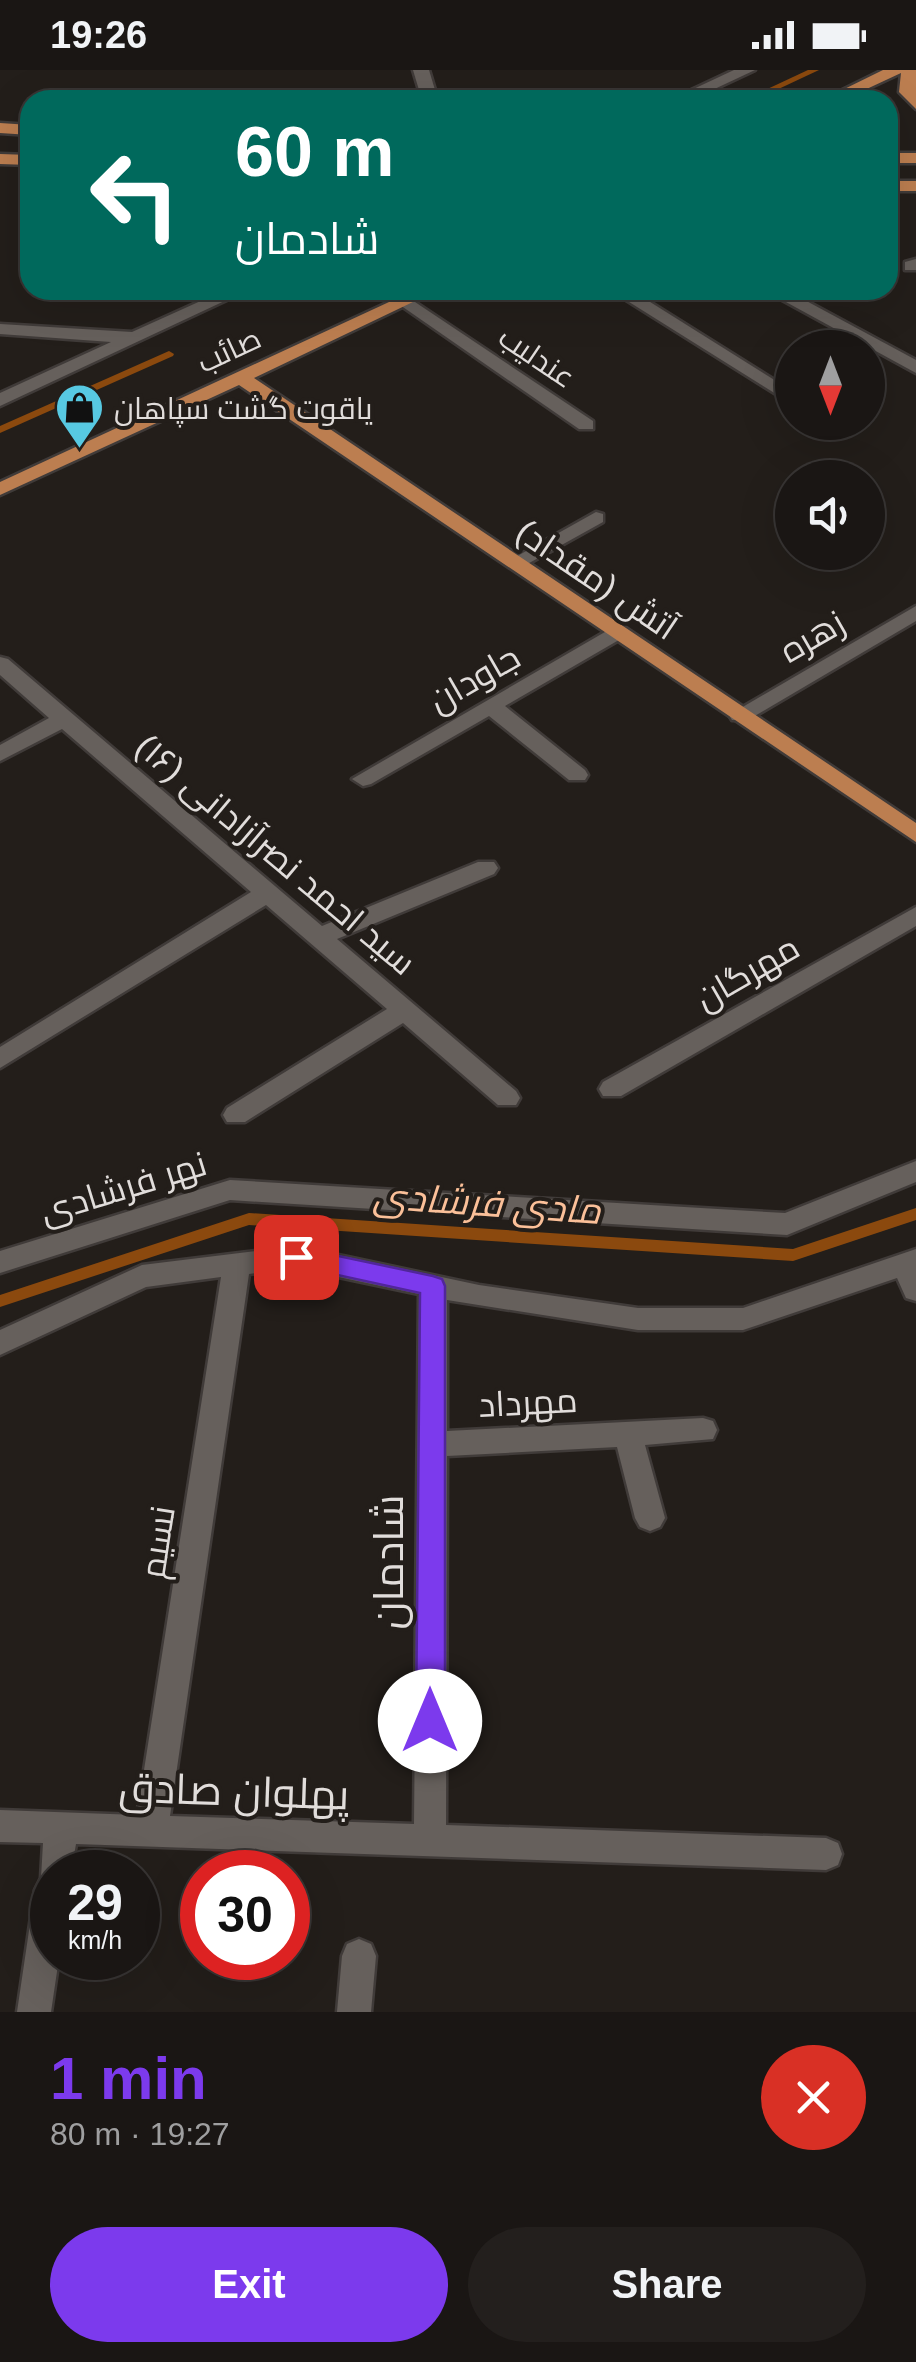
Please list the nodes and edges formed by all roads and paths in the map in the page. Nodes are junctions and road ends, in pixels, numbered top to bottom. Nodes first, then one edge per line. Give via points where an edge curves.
1 (748, 70) edge
2 (896, 70) edge
3 (913, 70) edge
4 (701, 90) edge
5 (852, 90) edge
6 (916, 104) edge
7 (218, 300) edge
8 (634, 300) edge
9 (792, 300) edge
10 (406, 301) joint
11 (0, 329) edge
12 (139, 338) junction
13 (916, 368) edge
14 (241, 378) junction
15 (775, 388) edge
16 (2, 398) edge
17 (586, 424) dead end
18 (0, 489) edge
19 (596, 518) dead end
20 (514, 563) junction
21 (916, 612) edge
22 (617, 632) junction
23 (0, 664) edge
24 (492, 706) junction
25 (740, 715) junction
26 (64, 719) junction
27 (0, 754) edge
28 (576, 775) dead end
29 (363, 779) dead end
30 (916, 834) edge
31 (486, 868) dead end
32 (268, 894) junction
33 (916, 915) edge
34 (319, 937) junction
35 (405, 1010) junction
36 (0, 1058) edge
37 (612, 1089) dead end
38 (507, 1098) dead end
39 (236, 1115) dead end
40 (916, 1171) edge
41 (0, 1262) edge
42 (237, 1264) junction
43 (912, 1272) edge
44 (433, 1286) junction
45 (0, 1342) edge
46 (704, 1430) dead end
47 (628, 1434) junction
48 (432, 1444) junction
49 (650, 1518) dead end
50 (0, 1826) edge
51 (62, 1828) junction
52 (151, 1831) junction
53 (430, 1840) junction
54 (58, 1850) edge
55 (826, 1854) dead end
56 (359, 1956) dead end
57 (39, 1980) edge
58 (34, 2012) edge
59 (354, 2012) edge

1 - 4 street
2 - 5 main road
3 - 6 main road via 907,92
7 - 12 street
8 - 15 street
9 - 13 street
10 - 14 main road, صائب
10 - 17 street, عندلیب
11 - 12 street
12 - 16 street
14 - 18 main road, صائب
14 - 20 main road, آتش (مقداد)
19 - 20 street
20 - 22 main road, آتش (مقداد)
21 - 25 street, زهره
22 - 24 street, جاودان
22 - 25 main road, آتش (مقداد)
23 - 26 street, سید احمد نصرآزادانی (۱۶)
24 - 28 street
24 - 29 street, جاودان
25 - 30 main road, آتش (مقداد)
26 - 27 street
26 - 32 street, سید احمد نصرآزادانی (۱۶)
31 - 34 street
32 - 34 street, سید احمد نصرآزادانی (۱۶)
32 - 36 street
33 - 37 street, مهرگان
34 - 35 street, سید احمد نصرآزادانی (۱۶)
35 - 38 street, سید احمد نصرآزادانی (۱۶)
35 - 39 street
40 - 41 street, نهر فرشادی via 787,1224 230,1190
42 - 44 street via 296,1257
42 - 45 street via 142,1276
42 - 52 street, نسیم
43 - 44 street via 743,1319 638,1319
44 - 48 street, شادمان
46 - 47 street, مهرداد
47 - 48 street, مهرداد
47 - 49 street, مهرداد
48 - 53 street, شادمان
50 - 51 street, پهلوان صادق
51 - 52 street, پهلوان صادق
51 - 54 street
52 - 53 street, پهلوان صادق
53 - 55 street, پهلوان صادق
56 - 59 street
57 - 58 street

